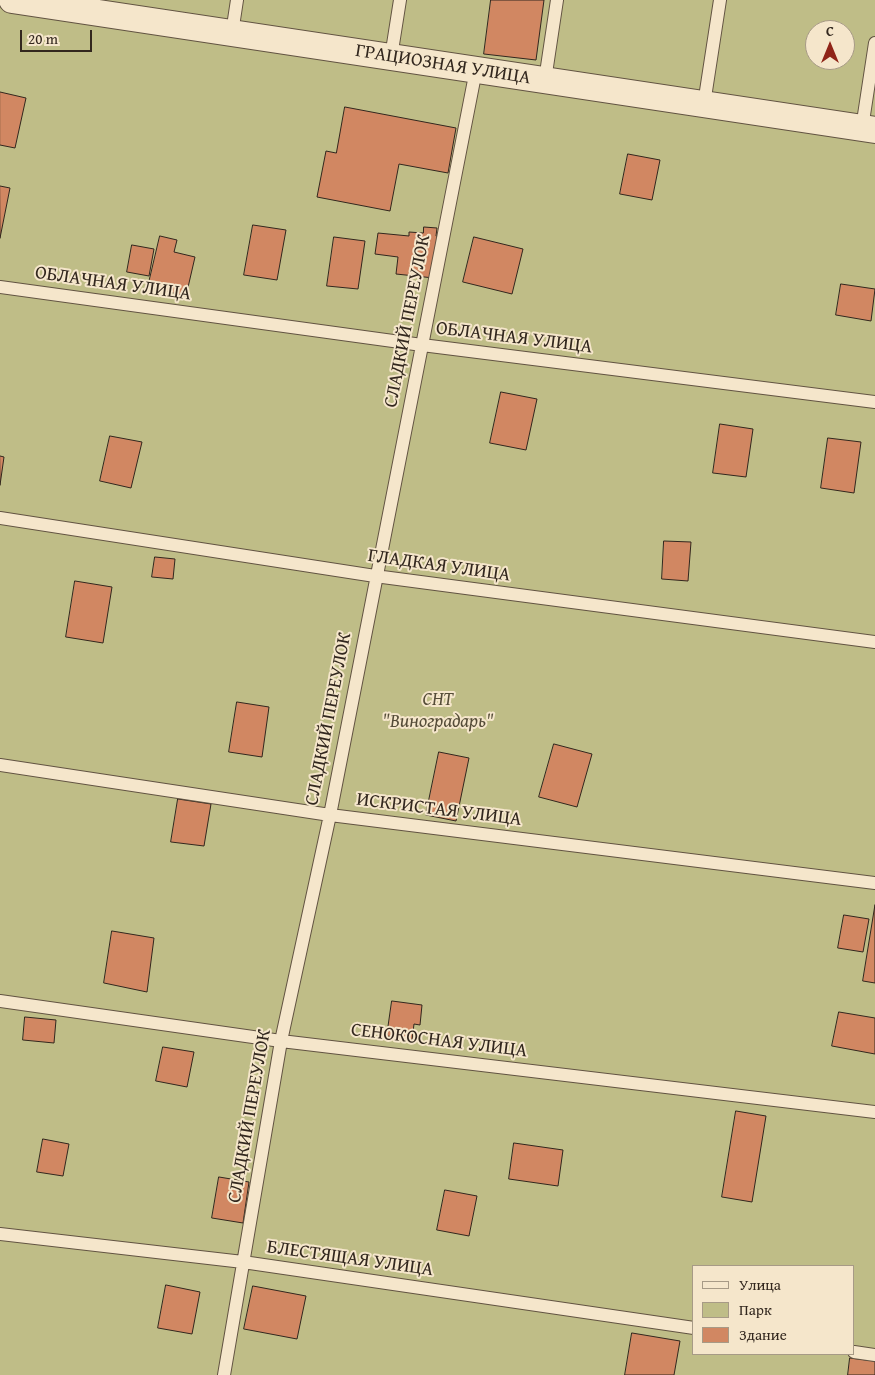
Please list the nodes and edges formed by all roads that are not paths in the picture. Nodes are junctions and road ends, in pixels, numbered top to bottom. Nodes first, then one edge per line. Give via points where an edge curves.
1 (12, 0) edge
2 (237, 0) edge
3 (400, 0) edge
4 (557, 0) edge
5 (720, 0) edge
6 (72, 4) edge
7 (232, 33) junction
8 (875, 43) edge
9 (391, 57) junction
10 (476, 70) junction
11 (544, 80) junction
12 (704, 104) junction
13 (868, 129) edge
14 (0, 287) edge
15 (422, 345) junction
16 (875, 402) edge
17 (0, 518) edge
18 (376, 576) junction
19 (875, 642) edge
20 (0, 766) edge
21 (330, 815) junction
22 (875, 883) edge
23 (0, 1002) edge
24 (281, 1041) junction
25 (875, 1112) edge
26 (0, 1234) edge
27 (243, 1262) junction
28 (692, 1328) edge
29 (855, 1352) edge
30 (875, 1355) edge
31 (224, 1375) edge

1 - 6 street, ГРАЦИОЗНАЯ УЛИЦА
2 - 7 lane
3 - 9 lane
4 - 11 lane
5 - 12 lane
6 - 7 street, ГРАЦИОЗНАЯ УЛИЦА
7 - 9 street, ГРАЦИОЗНАЯ УЛИЦА
8 - 13 lane
9 - 10 street, ГРАЦИОЗНАЯ УЛИЦА
10 - 11 street, ГРАЦИОЗНАЯ УЛИЦА
10 - 15 lane, СЛАДКИЙ ПЕРЕУЛОК
11 - 12 street, ГРАЦИОЗНАЯ УЛИЦА
12 - 13 street, ГРАЦИОЗНАЯ УЛИЦА
14 - 15 lane, ОБЛАЧНАЯ УЛИЦА
15 - 16 lane, ОБЛАЧНАЯ УЛИЦА
15 - 18 lane, СЛАДКИЙ ПЕРЕУЛОК
17 - 18 lane, ГЛАДКАЯ УЛИЦА
18 - 19 lane, ГЛАДКАЯ УЛИЦА
18 - 21 lane, СЛАДКИЙ ПЕРЕУЛОК
20 - 21 lane, ИСКРИСТАЯ УЛИЦА
21 - 22 lane, ИСКРИСТАЯ УЛИЦА
21 - 24 lane, СЛАДКИЙ ПЕРЕУЛОК
23 - 24 lane, СЕНОКОСНАЯ УЛИЦА
24 - 25 lane, СЕНОКОСНАЯ УЛИЦА
24 - 27 lane, СЛАДКИЙ ПЕРЕУЛОК
26 - 27 lane, БЛЕСТЯЩАЯ УЛИЦА
27 - 28 lane, БЛЕСТЯЩАЯ УЛИЦА
27 - 31 lane, СЛАДКИЙ ПЕРЕУЛОК
29 - 30 lane

